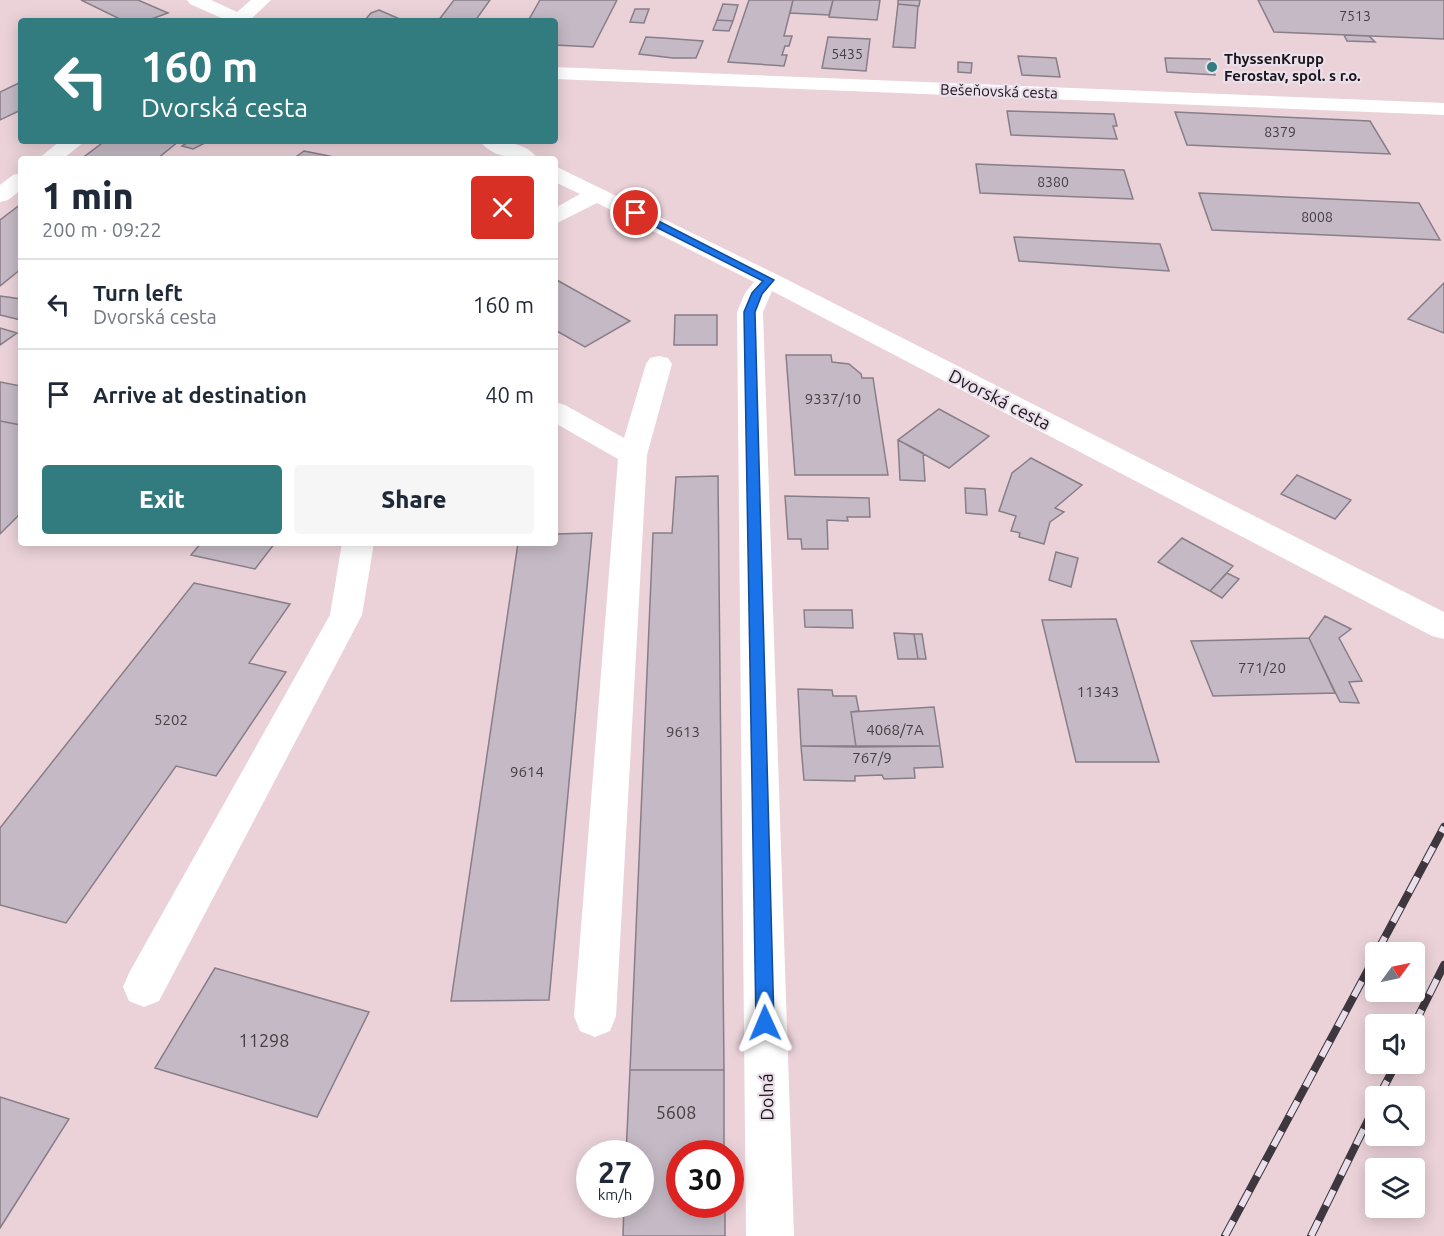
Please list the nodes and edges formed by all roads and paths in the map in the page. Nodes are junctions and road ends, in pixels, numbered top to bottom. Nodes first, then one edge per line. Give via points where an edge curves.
1 (196, 0) edge
2 (262, 0) edge
3 (236, 18) edge
4 (242, 18) edge
5 (558, 73) edge
6 (1444, 109) edge
7 (70, 144) edge
8 (497, 144) edge
9 (53, 156) edge
10 (521, 156) edge
11 (558, 174) edge
12 (18, 182) edge
13 (597, 194) junction
14 (0, 195) edge
15 (558, 215) edge
16 (769, 280) junction
17 (659, 364) dead end
18 (558, 413) edge
19 (633, 455) junction
20 (357, 546) edge
21 (1444, 627) edge
22 (144, 987) dead end
23 (595, 1016) dead end
24 (770, 1236) edge

1 - 3 street
2 - 4 street
5 - 6 street, Bešeňovská cesta
7 - 9 street
8 - 10 street
11 - 13 street, Dvorská cesta
12 - 14 street
13 - 15 street
13 - 16 street, Dvorská cesta
16 - 21 street, Dvorská cesta
16 - 24 street, Dolná via 757,293 750,312
17 - 19 street
18 - 19 street
19 - 23 street
20 - 22 street via 345,615

